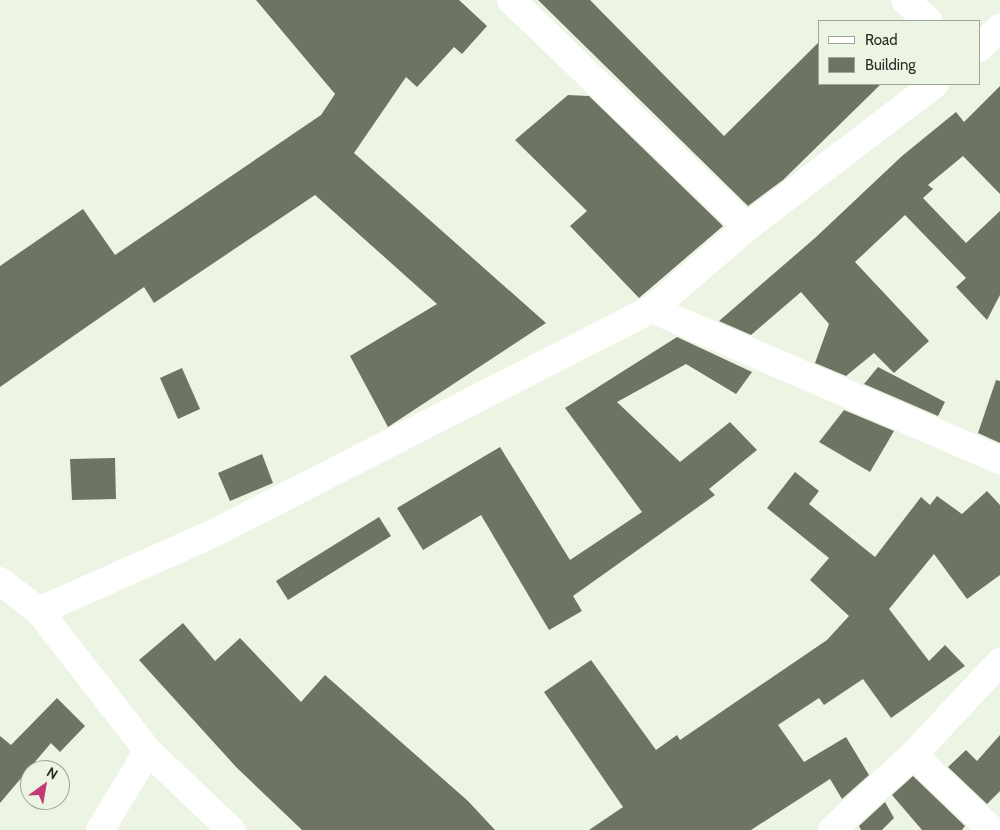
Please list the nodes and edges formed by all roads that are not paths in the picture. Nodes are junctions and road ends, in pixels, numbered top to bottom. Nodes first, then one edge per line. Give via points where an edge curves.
1 (511, 0) edge
2 (905, 0) edge
3 (927, 20) edge
4 (1000, 28) edge
5 (980, 47) edge
6 (934, 85) edge
7 (747, 227) junction
8 (652, 309) junction
9 (1000, 460) edge
10 (0, 581) edge
11 (39, 611) junction
12 (1000, 662) edge
13 (148, 751) junction
14 (913, 755) junction
15 (100, 830) edge
16 (231, 830) edge
17 (832, 830) edge
18 (992, 830) edge

1 - 7 street
2 - 3 street
4 - 5 street
6 - 7 street
7 - 8 street
8 - 9 street
8 - 11 street via 212,534
10 - 11 street
11 - 13 street
12 - 14 street
13 - 15 street
13 - 16 street
14 - 17 street
14 - 18 street

